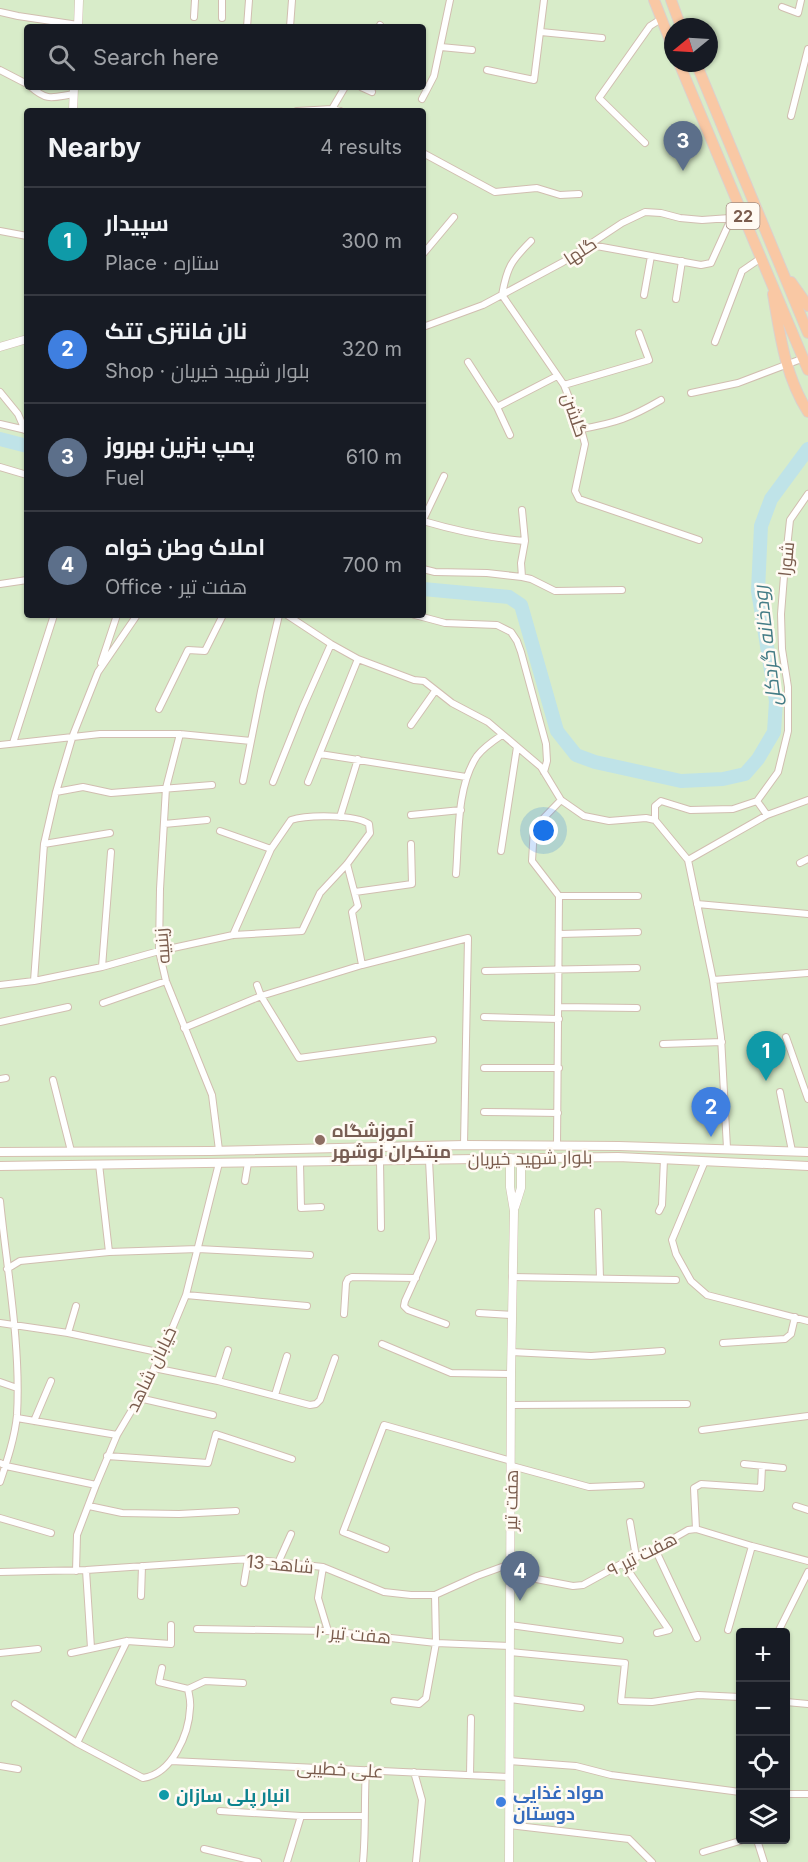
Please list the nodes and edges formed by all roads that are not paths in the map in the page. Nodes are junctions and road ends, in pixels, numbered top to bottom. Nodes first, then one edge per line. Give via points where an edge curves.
1 (79, 0) edge
2 (195, 0) edge
3 (222, 0) edge
4 (249, 0) edge
5 (292, 0) edge
6 (450, 0) edge
7 (544, 0) edge
8 (654, 0) edge
9 (671, 0) edge
10 (801, 0) edge
11 (782, 8) dead end
12 (0, 12) edge
13 (194, 17) dead end
14 (222, 18) dead end
15 (678, 18) edge
16 (661, 19) junction
17 (66, 24) edge
18 (78, 24) edge
19 (247, 24) edge
20 (290, 24) edge
21 (664, 26) edge
22 (541, 32) junction
23 (602, 38) dead end
24 (441, 47) junction
25 (808, 49) edge
26 (472, 50) dead end
27 (487, 70) dead end
28 (0, 72) edge
29 (683, 72) edge
30 (700, 72) edge
31 (24, 83) edge
32 (34, 90) edge
33 (343, 90) edge
34 (368, 90) edge
35 (74, 91) edge
36 (372, 92) dead end
37 (422, 99) dead end
38 (73, 108) edge
39 (333, 108) edge
40 (791, 116) dead end
41 (645, 142) dead end
42 (426, 155) edge
43 (579, 194) dead end
44 (454, 217) dead end
45 (744, 217) junction
46 (731, 219) junction
47 (0, 231) edge
48 (24, 235) edge
49 (531, 241) dead end
50 (590, 245) junction
51 (426, 250) edge
52 (651, 256) junction
53 (762, 257) junction
54 (682, 261) junction
55 (769, 276) junction
56 (502, 295) junction
57 (644, 295) dead end
58 (676, 299) dead end
59 (804, 308) edge
60 (426, 326) edge
61 (639, 333) dead end
62 (808, 333) edge
63 (24, 340) edge
64 (716, 342) dead end
65 (0, 346) edge
66 (804, 358) junction
67 (468, 362) dead end
68 (786, 364) junction
69 (808, 369) edge
70 (557, 376) junction
71 (564, 385) junction
72 (0, 392) edge
73 (691, 393) dead end
74 (661, 400) dead end
75 (497, 407) junction
76 (808, 412) edge
77 (0, 424) edge
78 (24, 426) edge
79 (581, 429) junction
80 (24, 430) edge
81 (510, 435) dead end
82 (0, 467) edge
83 (24, 474) edge
84 (444, 476) dead end
85 (808, 494) edge
86 (522, 510) dead end
87 (426, 514) edge
88 (426, 521) edge
89 (699, 540) dead end
90 (525, 541) junction
91 (426, 570) edge
92 (522, 577) junction
93 (24, 580) edge
94 (0, 584) edge
95 (622, 590) dead end
96 (53, 618) edge
97 (116, 618) edge
98 (135, 618) edge
99 (222, 618) edge
100 (278, 618) edge
101 (292, 618) edge
102 (426, 618) edge
103 (331, 644) junction
104 (358, 659) junction
105 (98, 672) junction
106 (435, 691) junction
107 (159, 709) dead end
108 (411, 725) dead end
109 (180, 734) junction
110 (73, 735) junction
111 (502, 735) junction
112 (251, 741) junction
113 (13, 743) junction
114 (0, 745) edge
115 (517, 747) junction
116 (320, 753) junction
117 (358, 759) junction
118 (543, 772) junction
119 (466, 777) junction
120 (243, 781) dead end
121 (273, 782) dead end
122 (308, 782) dead end
123 (212, 785) dead end
124 (166, 789) junction
125 (56, 792) junction
126 (561, 800) junction
127 (808, 800) edge
128 (758, 801) junction
129 (461, 810) junction
130 (411, 815) dead end
131 (766, 815) junction
132 (340, 817) junction
133 (207, 820) dead end
134 (655, 820) junction
135 (164, 824) junction
136 (219, 831) dead end
137 (110, 833) dead end
138 (44, 844) junction
139 (411, 844) dead end
140 (270, 849) junction
141 (501, 851) dead end
142 (111, 852) dead end
143 (808, 859) edge
144 (688, 860) junction
145 (800, 863) dead end
146 (347, 864) junction
147 (456, 874) dead end
148 (355, 892) junction
149 (559, 896) junction
150 (638, 896) dead end
151 (697, 904) junction
152 (808, 914) edge
153 (638, 932) dead end
154 (560, 934) junction
155 (233, 935) junction
156 (159, 951) junction
157 (362, 965) junction
158 (102, 967) junction
159 (637, 968) dead end
160 (485, 971) dead end
161 (559, 971) junction
162 (808, 972) edge
163 (713, 980) junction
164 (34, 981) junction
165 (166, 981) junction
166 (0, 985) edge
167 (257, 985) dead end
168 (261, 996) junction
169 (103, 1004) dead end
170 (68, 1007) dead end
171 (559, 1007) junction
172 (638, 1008) dead end
173 (484, 1017) dead end
174 (559, 1020) junction
175 (0, 1022) edge
176 (184, 1028) junction
177 (786, 1037) dead end
178 (433, 1040) dead end
179 (722, 1042) junction
180 (663, 1044) dead end
181 (484, 1068) dead end
182 (559, 1068) junction
183 (52, 1080) dead end
184 (780, 1092) dead end
185 (808, 1099) edge
186 (484, 1112) dead end
187 (558, 1113) junction
188 (464, 1145) junction
189 (521, 1145) junction
190 (509, 1146) junction
191 (557, 1146) junction
192 (727, 1148) junction
193 (219, 1150) junction
194 (70, 1151) junction
195 (792, 1151) junction
196 (0, 1152) edge
197 (808, 1152) edge
198 (510, 1158) junction
199 (521, 1158) junction
200 (664, 1159) junction
201 (429, 1160) junction
202 (380, 1161) junction
203 (705, 1161) junction
204 (219, 1163) junction
205 (248, 1163) junction
206 (300, 1163) junction
207 (99, 1164) junction
208 (0, 1166) edge
209 (808, 1166) edge
210 (245, 1181) dead end
211 (0, 1201) edge
212 (321, 1207) dead end
213 (514, 1211) junction
214 (659, 1211) dead end
215 (598, 1212) dead end
216 (381, 1228) dead end
217 (198, 1249) junction
218 (109, 1252) junction
219 (310, 1255) dead end
220 (7, 1269) junction
221 (416, 1278) junction
222 (512, 1278) junction
223 (600, 1278) junction
224 (676, 1280) dead end
225 (186, 1295) junction
226 (76, 1306) dead end
227 (307, 1306) dead end
228 (479, 1313) dead end
229 (344, 1314) dead end
230 (512, 1315) junction
231 (795, 1317) junction
232 (808, 1321) edge
233 (0, 1323) edge
234 (446, 1324) dead end
235 (14, 1326) junction
236 (69, 1333) junction
237 (723, 1343) dead end
238 (382, 1344) dead end
239 (228, 1350) dead end
240 (662, 1351) dead end
241 (511, 1352) junction
242 (162, 1353) junction
243 (287, 1356) dead end
244 (335, 1358) dead end
245 (154, 1368) junction
246 (511, 1374) junction
247 (51, 1380) dead end
248 (218, 1381) junction
249 (0, 1382) edge
250 (17, 1388) junction
251 (275, 1395) junction
252 (139, 1398) junction
253 (687, 1404) dead end
254 (511, 1405) junction
255 (213, 1415) dead end
256 (808, 1416) edge
257 (17, 1418) junction
258 (34, 1421) junction
259 (702, 1430) dead end
260 (117, 1435) junction
261 (107, 1456) junction
262 (292, 1459) dead end
263 (511, 1463) junction
264 (3, 1464) edge
265 (744, 1464) dead end
266 (762, 1466) junction
267 (783, 1468) dead end
268 (0, 1482) edge
269 (96, 1485) junction
270 (641, 1485) dead end
271 (89, 1506) junction
272 (796, 1506) dead end
273 (808, 1510) edge
274 (236, 1511) dead end
275 (0, 1518) edge
276 (630, 1522) dead end
277 (696, 1529) junction
278 (51, 1533) dead end
279 (291, 1534) dead end
280 (752, 1546) junction
281 (386, 1549) dead end
282 (656, 1549) junction
283 (636, 1557) junction
284 (248, 1559) junction
285 (808, 1561) edge
286 (278, 1563) junction
287 (623, 1563) junction
288 (510, 1564) junction
289 (142, 1566) junction
290 (323, 1567) junction
291 (86, 1570) junction
292 (76, 1571) junction
293 (0, 1572) edge
294 (808, 1572) edge
295 (510, 1574) junction
296 (244, 1583) dead end
297 (435, 1595) junction
298 (141, 1596) dead end
299 (171, 1625) dead end
300 (510, 1625) junction
301 (780, 1628) edge
302 (197, 1629) dead end
303 (728, 1630) dead end
304 (328, 1631) junction
305 (657, 1633) dead end
306 (697, 1638) dead end
307 (620, 1640) dead end
308 (127, 1641) junction
309 (436, 1642) junction
310 (91, 1648) junction
311 (38, 1649) dead end
312 (510, 1649) junction
313 (0, 1653) edge
314 (71, 1653) dead end
315 (162, 1668) dead end
316 (243, 1683) dead end
317 (188, 1689) junction
318 (736, 1697) edge
319 (510, 1699) junction
320 (394, 1701) dead end
321 (790, 1702) edge
322 (15, 1704) dead end
323 (808, 1704) edge
324 (581, 1708) dead end
325 (471, 1718) dead end
326 (77, 1743) junction
327 (171, 1761) junction
328 (509, 1761) junction
329 (0, 1766) edge
330 (18, 1769) dead end
331 (366, 1770) junction
332 (414, 1772) junction
333 (470, 1775) junction
334 (509, 1777) junction
335 (736, 1791) edge
336 (790, 1794) edge
337 (808, 1794) edge
338 (220, 1811) dead end
339 (301, 1816) junction
340 (364, 1816) junction
341 (509, 1825) junction
342 (736, 1841) edge
343 (759, 1844) edge
344 (204, 1849) dead end
345 (703, 1852) dead end
346 (258, 1862) edge
347 (287, 1862) edge
348 (363, 1862) edge
349 (416, 1862) edge
350 (509, 1862) edge
351 (652, 1862) edge
352 (764, 1862) edge

1 - 18 street
2 - 13 street
3 - 14 street
4 - 19 street
5 - 20 street
6 - 24 street
7 - 22 street
8 - 16 highway
9 - 15 highway
10 - 11 street via 798,13
12 - 17 street
16 - 21 highway
16 - 41 street via 650,26 599,98
22 - 23 street
22 - 27 street via 534,80
24 - 26 street
24 - 37 street via 434,76
25 - 40 street
28 - 31 street
29 - 45 highway, 22
30 - 59 highway, 22 via 782,269
32 - 35 street via 46,98
33 - 39 street
34 - 36 street
35 - 38 street
42 - 43 street via 495,192 537,188 560,195
44 - 51 street
45 - 46 street, گلها
45 - 53 highway, 22
46 - 50 street, گلها via 702,220 645,212
46 - 54 street via 711,263
47 - 48 street
49 - 56 street via 513,260 505,275
50 - 52 street
50 - 56 street, گلها
52 - 54 street
52 - 57 street
53 - 55 highway, 22
53 - 64 street via 742,271
54 - 58 street
55 - 66 highway, 22
55 - 68 highway
56 - 60 street, گلها
56 - 70 street, گلشن
59 - 62 highway, 22
61 - 71 street via 649,360
63 - 65 street
66 - 68 street
66 - 69 highway, 22
67 - 75 street
68 - 73 street via 738,384
68 - 76 highway
70 - 71 street, گلشن
70 - 75 street
71 - 79 street, گلشن
72 - 78 street
74 - 79 street via 631,417
75 - 81 street
77 - 80 street
79 - 89 street, گلشن via 585,444 575,491 579,499
82 - 83 street
84 - 87 street
85 - 128 street, شورا via 790,520 784,576 782,637 788,731 778,772
86 - 90 street
88 - 90 street via 461,532
90 - 92 street
91 - 92 street
92 - 95 street via 555,591
93 - 94 street
96 - 113 street
97 - 105 street
98 - 105 street
99 - 107 street via 205,651 188,650
100 - 112 street
101 - 103 street
102 - 118 street via 445,623 497,625 511,632 517,641 546,744
103 - 104 street
103 - 121 street
104 - 106 street via 424,681
104 - 116 street
105 - 110 street
106 - 108 street
106 - 111 street via 488,722
109 - 110 street
109 - 112 street
109 - 124 street, زینبیه
110 - 113 street
110 - 125 street
111 - 115 street
111 - 119 street via 478,755
112 - 120 street
113 - 114 street
115 - 118 street
115 - 141 street
116 - 117 street
116 - 122 street
117 - 119 street
117 - 132 street
118 - 126 street
119 - 129 street
123 - 124 street
124 - 125 street via 111,793 83,787
124 - 135 street, زینبیه
125 - 138 street
126 - 134 street via 584,816 609,821
126 - 149 street via 534,828 532,861
127 - 131 street
128 - 131 street
128 - 134 street via 733,809 690,810 661,801 655,806
129 - 130 street
129 - 147 street
131 - 144 street
132 - 140 street via 291,820
132 - 146 street via 366,821 370,829
133 - 135 street
134 - 144 street
135 - 156 street, زینبیه
136 - 140 street
137 - 138 street
138 - 164 street
139 - 148 street via 412,884
140 - 155 street
142 - 158 street
143 - 145 street
144 - 151 street
146 - 148 street
146 - 155 street via 320,893 302,931
148 - 157 street via 358,906 352,912
149 - 150 street
149 - 154 street
151 - 152 street
151 - 163 street
153 - 154 street
154 - 161 street
155 - 156 street
156 - 158 street
156 - 165 street, زینبیه
157 - 168 street
157 - 188 street via 468,938
158 - 164 street
159 - 161 street
160 - 161 street
161 - 171 street
162 - 163 street
163 - 179 street
164 - 166 street
165 - 169 street
165 - 176 street, زینبیه
167 - 168 street
168 - 176 street
168 - 178 street via 299,1058
170 - 175 street
171 - 172 street
171 - 174 street
173 - 174 street
174 - 182 street
176 - 193 street, زینبیه via 212,1095
177 - 185 street
179 - 180 street
179 - 192 street
181 - 182 street
182 - 187 street
183 - 194 street
184 - 195 street
186 - 187 street
187 - 191 street
188 - 190 main road, بلوار شهید خیریان
188 - 193 main road, بلوار شهید خیریان
189 - 190 main road, بلوار شهید خیریان
189 - 191 main road, بلوار شهید خیریان
189 - 199 main road
190 - 198 main road
191 - 192 main road, بلوار شهید خیریان
192 - 195 main road, بلوار شهید خیریان
193 - 194 main road, بلوار شهید خیریان
193 - 204 main road
194 - 196 main road, بلوار شهید خیریان
195 - 197 main road, بلوار شهید خیریان
198 - 199 main road, بلوار شهید خیریان
198 - 201 main road, بلوار شهید خیریان
198 - 213 street, هفت تیر
199 - 200 main road, بلوار شهید خیریان
199 - 213 street, هفت تیر
200 - 203 main road, بلوار شهید خیریان
200 - 214 street
201 - 202 main road, بلوار شهید خیریان
201 - 221 street via 433,1239
202 - 206 main road, بلوار شهید خیریان
202 - 216 street
203 - 209 main road, بلوار شهید خیریان
203 - 231 street via 672,1240 691,1281 707,1295
204 - 205 main road, بلوار شهید خیریان
204 - 207 main road, بلوار شهید خیریان
204 - 217 street, خیابان شاهد
205 - 206 main road, بلوار شهید خیریان
205 - 210 street
206 - 212 street via 300,1208
207 - 208 main road, بلوار شهید خیریان
207 - 218 street
211 - 220 street
213 - 222 street, هفت تیر
215 - 223 street
217 - 218 street
217 - 219 street
217 - 225 street, خیابان شاهد
218 - 220 street via 20,1261
220 - 235 street
221 - 229 street via 352,1278 346,1283
221 - 234 street via 404,1306
222 - 223 street
222 - 230 street, هفت تیر
223 - 224 street
225 - 227 street
225 - 242 street, خیابان شاهد
226 - 236 street
228 - 230 street
230 - 241 street, هفت تیر
231 - 232 street
231 - 237 street via 791,1334 785,1339
233 - 235 street
235 - 236 street
235 - 250 street
236 - 242 street
238 - 246 street via 451,1373
239 - 248 street
240 - 241 street via 591,1356
241 - 246 street, هفت تیر
242 - 245 street, خیابان شاهد
243 - 251 street
244 - 251 street via 316,1404
245 - 248 street
245 - 252 street, خیابان شاهد
246 - 254 street, هفت تیر
247 - 258 street
248 - 251 street
249 - 250 street
250 - 257 street
252 - 255 street
252 - 260 street, خیابان شاهد
253 - 254 street
254 - 263 street, هفت تیر
256 - 259 street
257 - 258 street
257 - 264 street
258 - 260 street
260 - 261 street, خیابان شاهد
261 - 262 street via 208,1463 216,1434
261 - 269 street, خیابان شاهد
263 - 270 street via 589,1487
263 - 281 street via 384,1425 343,1532
263 - 288 street, هفت تیر
264 - 268 street
264 - 269 street
265 - 266 street
266 - 267 street
266 - 277 street via 761,1488 701,1484 694,1488
269 - 271 street, خیابان شاهد
271 - 274 street via 122,1514
271 - 292 street, خیابان شاهد via 78,1535
272 - 273 street
275 - 278 street
276 - 283 street
277 - 280 street, هفت تیر ۹
277 - 282 street, هفت تیر ۹
279 - 286 street
280 - 285 street, هفت تیر ۹
280 - 303 street
282 - 283 street, هفت تیر ۹
282 - 306 street
283 - 287 street, هفت تیر ۹
284 - 286 street, شاهد 13
284 - 289 street, شاهد 13
284 - 296 street
286 - 290 street, شاهد 13
287 - 295 street, هفت تیر ۹ via 583,1585 573,1586
287 - 305 street via 669,1630
288 - 295 street, هفت تیر
288 - 297 street, شاهد 13
289 - 291 street, شاهد 13
289 - 298 street
290 - 297 street, شاهد 13 via 384,1592
290 - 304 street via 318,1598
291 - 292 street, شاهد 13
291 - 310 street
292 - 293 street, شاهد 13
294 - 301 street
295 - 300 street, هفت تیر
297 - 309 street
299 - 308 street via 171,1644
300 - 307 street
300 - 312 street, هفت تیر
302 - 304 street, هفت تیر ۱۰
304 - 309 street, هفت تیر ۱۰
308 - 310 street
308 - 326 street
309 - 312 street, هفت تیر ۱۰
309 - 320 street via 426,1698 419,1704
310 - 314 street
311 - 313 street
312 - 318 street, هفت تیر ۱۰ via 625,1663 621,1701 652,1702 698,1695
312 - 319 street, هفت تیر
315 - 317 street via 159,1682
316 - 317 street via 205,1681
317 - 327 street via 187,1727
319 - 324 street
319 - 328 street, هفت تیر
321 - 323 street
322 - 326 street
325 - 333 street
326 - 327 street via 143,1778 152,1777
327 - 331 street, علی خطیبی
328 - 334 street, هفت تیر
328 - 335 street via 576,1766 611,1775
329 - 330 street
331 - 332 street, علی خطیبی
331 - 340 street
332 - 333 street, علی خطیبی
332 - 349 street via 422,1800
333 - 334 street, علی خطیبی
334 - 341 street, هفت تیر
336 - 337 street
338 - 339 street
339 - 340 street
339 - 347 street
340 - 348 street
341 - 350 street, هفت تیر
341 - 351 street via 629,1839
342 - 345 street
343 - 352 street
344 - 346 street

